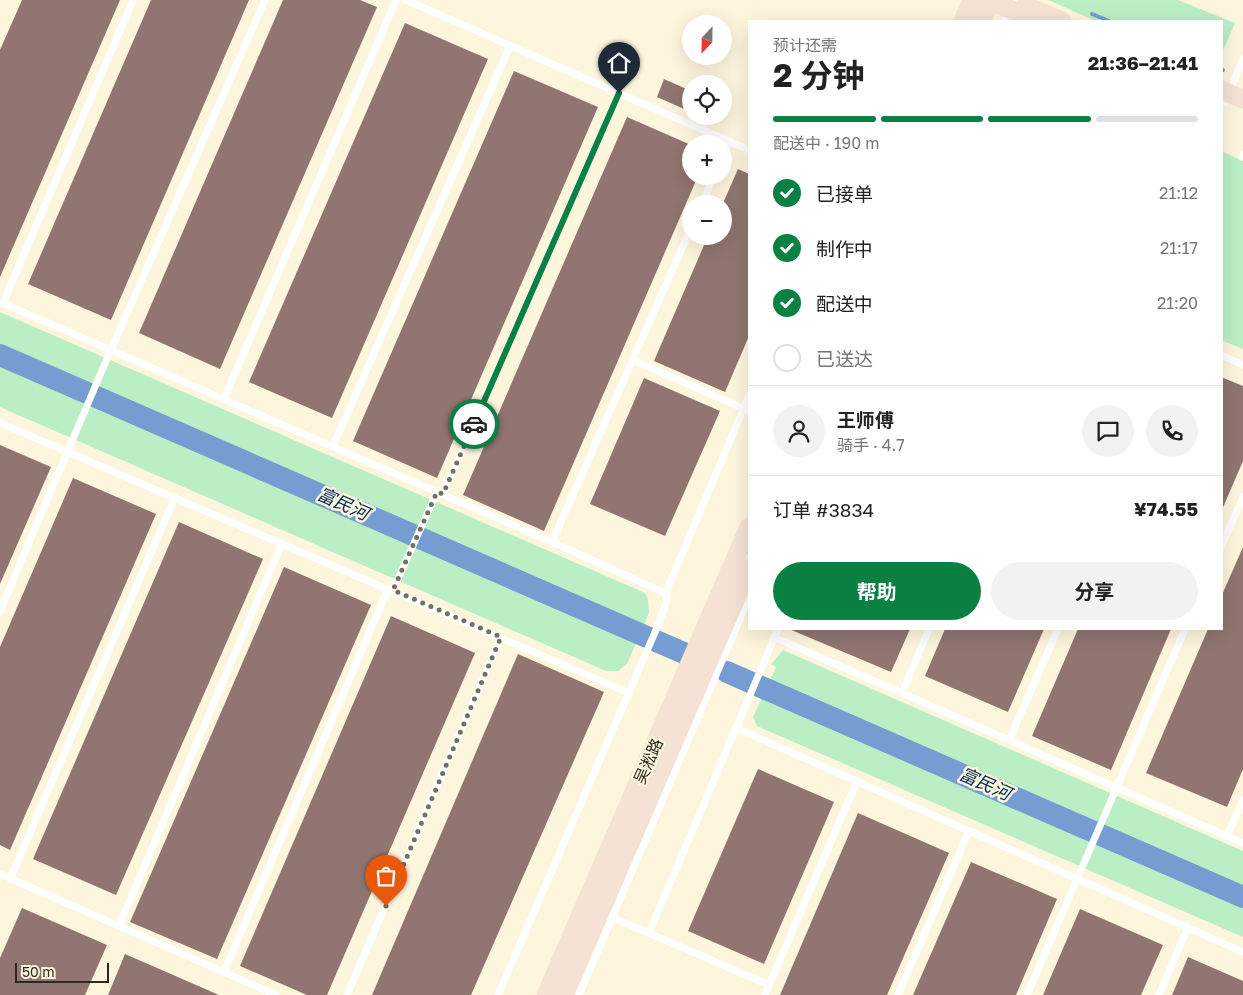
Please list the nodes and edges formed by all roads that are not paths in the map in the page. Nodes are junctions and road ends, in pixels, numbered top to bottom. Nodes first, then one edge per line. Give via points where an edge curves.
1 (133, 0) edge
2 (265, 0) edge
3 (396, 0) edge
4 (406, 0) edge
5 (983, 0) edge
6 (1008, 10) edge
7 (964, 20) edge
8 (981, 20) edge
9 (1035, 20) edge
10 (1057, 20) edge
11 (510, 46) junction
12 (1243, 59) edge
13 (619, 93) junction
14 (1228, 97) edge
15 (1243, 111) edge
16 (713, 135) edge
17 (732, 143) edge
18 (748, 150) edge
19 (683, 245) edge
20 (1, 302) edge
21 (111, 350) junction
22 (1223, 356) edge
23 (632, 360) junction
24 (1243, 365) edge
25 (224, 399) junction
26 (746, 410) edge
27 (0, 423) edge
28 (333, 446) junction
29 (69, 452) junction
30 (440, 493) junction
31 (174, 497) junction
32 (1243, 497) edge
33 (748, 530) edge
34 (552, 542) junction
35 (1223, 542) edge
36 (282, 543) junction
37 (748, 570) edge
38 (390, 589) junction
39 (667, 594) junction
40 (748, 600) edge
41 (0, 611) edge
42 (778, 630) edge
43 (928, 630) edge
44 (1058, 630) edge
45 (1185, 630) edge
46 (501, 637) junction
47 (774, 637) junction
48 (629, 693) junction
49 (902, 693) junction
50 (736, 728) junction
51 (1009, 740) junction
52 (857, 781) junction
53 (1116, 787) junction
54 (1243, 800) edge
55 (969, 831) junction
56 (1227, 836) junction
57 (1243, 843) edge
58 (0, 874) edge
59 (1077, 878) junction
60 (10, 879) junction
61 (599, 912) junction
62 (119, 926) junction
63 (1188, 927) junction
64 (649, 934) junction
65 (1243, 952) edge
66 (224, 972) junction
67 (769, 985) junction
68 (276, 995) edge
69 (347, 995) edge
70 (498, 995) edge
71 (546, 995) edge
72 (564, 995) edge
73 (579, 995) edge
74 (765, 995) edge
75 (898, 995) edge
76 (1027, 995) edge
77 (1159, 995) edge

1 - 20 lane
2 - 21 lane
3 - 25 lane
4 - 11 lane
5 - 6 main road
5 - 7 main road
5 - 8 main road
6 - 9 main road
6 - 10 main road
11 - 13 lane
11 - 28 lane
12 - 14 lane
13 - 16 lane
13 - 30 lane
14 - 15 main road
17 - 18 lane
19 - 23 lane
20 - 21 lane
21 - 25 lane
21 - 29 lane
22 - 24 lane
23 - 26 lane
23 - 34 lane
25 - 28 lane
26 - 39 lane
27 - 29 lane
28 - 30 lane
29 - 31 lane
29 - 41 lane
30 - 34 lane
30 - 38 lane via 427,512
31 - 36 lane
31 - 60 lane
32 - 35 lane
33 - 61 main road, 吴淞路
34 - 39 lane
36 - 38 lane
36 - 62 lane
37 - 61 main road, 吴淞路
38 - 46 lane
38 - 66 lane
39 - 48 lane via 659,623
40 - 61 lane
42 - 47 lane
43 - 49 lane
44 - 51 lane
45 - 53 lane
46 - 48 lane
46 - 69 lane
47 - 49 lane
47 - 50 lane
48 - 70 lane
49 - 51 lane
50 - 52 lane
50 - 64 lane
51 - 53 lane
52 - 55 lane
52 - 67 lane
53 - 56 lane
53 - 59 lane
54 - 56 lane
55 - 59 lane
55 - 75 lane
56 - 57 lane
58 - 60 lane
59 - 63 lane
59 - 76 lane
60 - 62 lane
61 - 64 lane
61 - 71 main road, 吴淞路
61 - 72 main road, 吴淞路
61 - 73 lane
62 - 66 lane
63 - 65 lane
63 - 77 lane
64 - 67 lane
66 - 68 lane
67 - 74 lane

